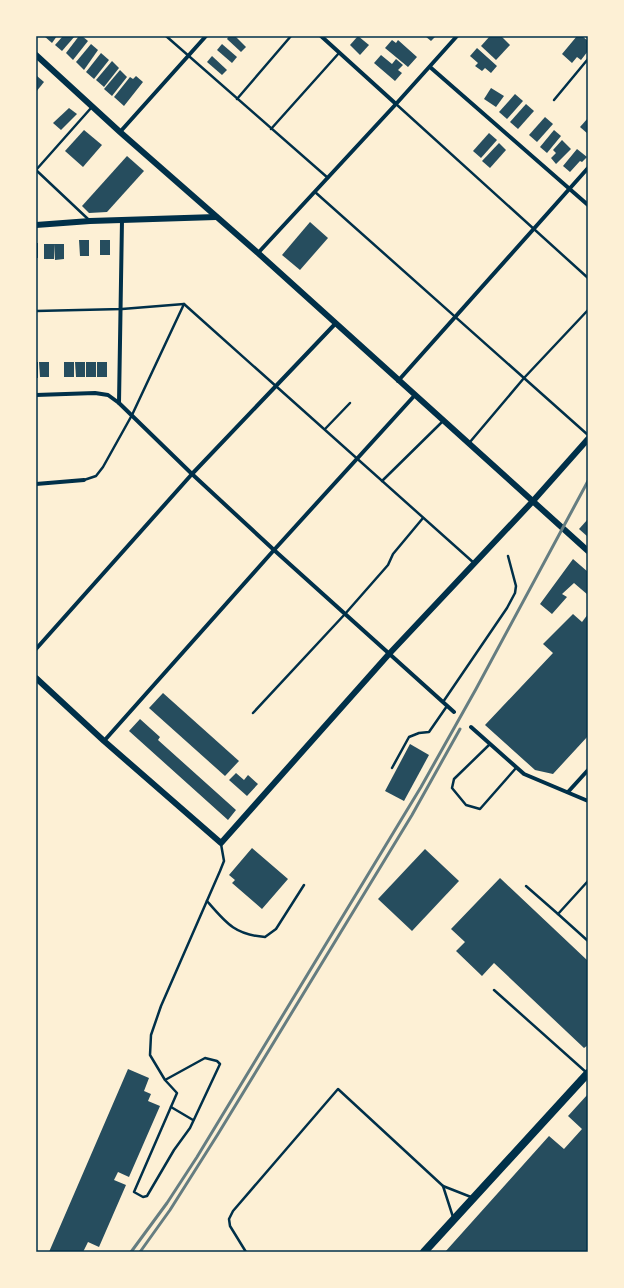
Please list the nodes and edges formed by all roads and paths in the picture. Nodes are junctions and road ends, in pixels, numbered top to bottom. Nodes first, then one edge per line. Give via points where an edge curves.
1 (166, 36) edge
2 (206, 36) edge
3 (291, 36) edge
4 (321, 36) edge
5 (457, 36) edge
6 (339, 52) junction
7 (36, 55) edge
8 (188, 56) junction
9 (588, 59) edge
10 (430, 67) junction
11 (237, 99) junction
12 (554, 100) dead end
13 (396, 104) junction
14 (92, 107) junction
15 (271, 129) junction
16 (120, 132) junction
17 (588, 168) edge
18 (36, 170) edge
19 (328, 178) junction
20 (569, 189) junction
21 (315, 192) junction
22 (588, 205) edge
23 (216, 217) junction
24 (122, 220) junction
25 (90, 221) junction
26 (36, 225) edge
27 (534, 229) junction
28 (258, 253) junction
29 (588, 278) edge
30 (184, 304) junction
31 (122, 309) junction
32 (588, 310) edge
33 (36, 311) edge
34 (455, 317) junction
35 (336, 323) junction
36 (524, 378) junction
37 (398, 381) junction
38 (275, 386) junction
39 (36, 395) edge
40 (415, 396) junction
41 (119, 403) junction
42 (350, 403) dead end
43 (132, 415) junction
44 (443, 421) junction
45 (325, 429) junction
46 (588, 435) edge
47 (588, 439) edge
48 (469, 444) junction
49 (357, 459) junction
50 (192, 474) junction
51 (84, 480) joint
52 (382, 481) junction
53 (36, 484) edge
54 (533, 501) junction
55 (423, 518) junction
56 (274, 550) junction
57 (588, 551) edge
58 (508, 556) dead end
59 (475, 563) junction
60 (345, 614) junction
61 (36, 649) edge
62 (389, 654) junction
63 (36, 678) edge
64 (443, 702) junction
65 (447, 706) junction
66 (454, 712) dead end
67 (253, 713) dead end
68 (471, 727) dead end
69 (104, 741) junction
70 (490, 744) junction
71 (392, 768) dead end
72 (516, 768) junction
73 (588, 770) edge
74 (568, 792) junction
75 (588, 801) edge
76 (221, 843) junction
77 (588, 881) edge
78 (304, 886) dead end
79 (526, 886) dead end
80 (207, 901) junction
81 (558, 914) junction
82 (588, 941) edge
83 (494, 990) dead end
84 (588, 1073) edge
85 (165, 1080) junction
86 (170, 1108) junction
87 (193, 1120) junction
88 (443, 1186) junction
89 (474, 1198) junction
90 (454, 1219) junction
91 (246, 1252) edge
92 (424, 1252) edge

1 - 8 lane
2 - 8 street
3 - 11 lane
4 - 6 street
5 - 10 street
6 - 13 street
6 - 15 lane
7 - 14 street
8 - 11 lane
8 - 16 street
9 - 12 lane
10 - 13 street
10 - 20 street
11 - 15 lane
13 - 19 street
13 - 27 lane
14 - 16 street
14 - 18 lane
15 - 19 lane
16 - 23 street
17 - 20 street
18 - 25 lane
19 - 21 street
20 - 22 street
20 - 27 street
21 - 28 street
21 - 34 lane
23 - 24 street
23 - 28 street
24 - 25 street
24 - 31 street
25 - 26 street
27 - 29 lane
27 - 34 street
28 - 35 street
30 - 31 lane
30 - 38 lane
30 - 43 lane
31 - 33 lane
31 - 41 street
32 - 36 lane
34 - 36 lane
34 - 37 street
35 - 37 street
35 - 38 street
36 - 46 lane
36 - 48 lane
37 - 40 street
38 - 45 lane
38 - 50 street
39 - 41 street via 95,392 108,395
40 - 44 street
40 - 49 street
41 - 43 street
42 - 45 lane
43 - 50 street
43 - 51 lane via 103,467 96,476
44 - 48 street
44 - 52 lane
45 - 49 lane
47 - 54 street
48 - 54 street
49 - 52 lane
49 - 56 street
50 - 56 street
50 - 61 street
51 - 53 street
52 - 55 lane
54 - 57 street
54 - 59 street
55 - 59 lane
55 - 60 lane via 393,554 388,565
56 - 60 street
56 - 69 street
58 - 64 lane via 516,586 515,593
59 - 62 street
60 - 62 street
60 - 67 lane
62 - 64 street
62 - 76 street
63 - 69 street
64 - 65 street
65 - 66 street
65 - 71 lane via 429,732 409,737
68 - 70 street
69 - 76 street
70 - 72 street
70 - 72 lane via 454,779 452,788 466,805 480,809
72 - 74 street via 524,774
73 - 74 street
74 - 75 street
76 - 80 lane via 224,861
77 - 81 lane
78 - 80 lane via 276,929 266,936 251,936 235,929 221,918
79 - 81 lane
80 - 85 lane via 151,1035 150,1055
81 - 82 lane
83 - 84 lane
84 - 89 highway
85 - 86 lane via 177,1093
85 - 87 lane via 205,1058 220,1064
86 - 87 lane
86 - 87 lane via 134,1192 143,1197 147,1196
88 - 89 lane
88 - 90 lane
88 - 91 lane via 338,1089 233,1211 229,1219 230,1226
89 - 90 highway
90 - 92 highway

